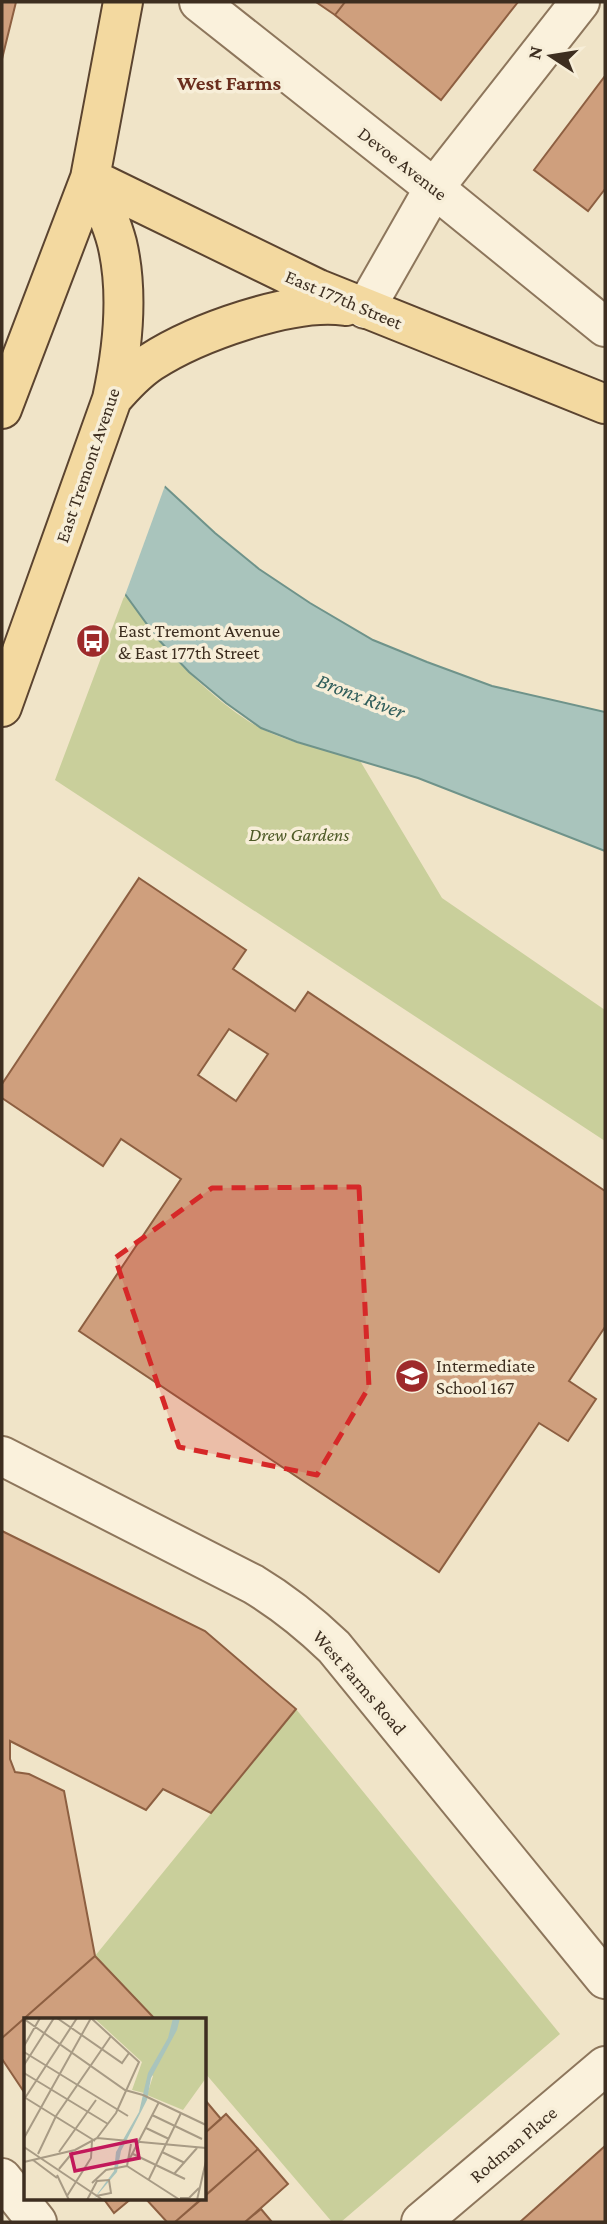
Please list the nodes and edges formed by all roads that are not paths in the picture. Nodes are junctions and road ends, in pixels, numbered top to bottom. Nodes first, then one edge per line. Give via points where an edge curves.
1 (123, 2) edge
2 (199, 2) edge
3 (580, 2) edge
4 (90, 178) junction
5 (434, 188) junction
6 (365, 309) junction
7 (605, 327) edge
8 (112, 399) junction
9 (605, 404) edge
10 (2, 409) edge
11 (2, 707) edge
12 (2, 1456) edge
13 (605, 1979) edge
14 (605, 2066) edge
15 (2, 2178) edge
16 (37, 2222) edge
17 (421, 2222) edge

1 - 4 main road
2 - 5 street, Devoe Avenue
3 - 5 street
4 - 6 main road, East 177th Street
4 - 8 main road, East Tremont Avenue via 109,220 121,265 123,320
4 - 10 main road
5 - 6 street
5 - 7 street, Devoe Avenue
6 - 8 main road via 340,305 292,308 233,325 151,362
6 - 9 main road, East 177th Street
8 - 11 main road, East Tremont Avenue
12 - 13 street, West Farms Road via 253,1584 309,1622
14 - 17 street, Rodman Place
15 - 16 street

